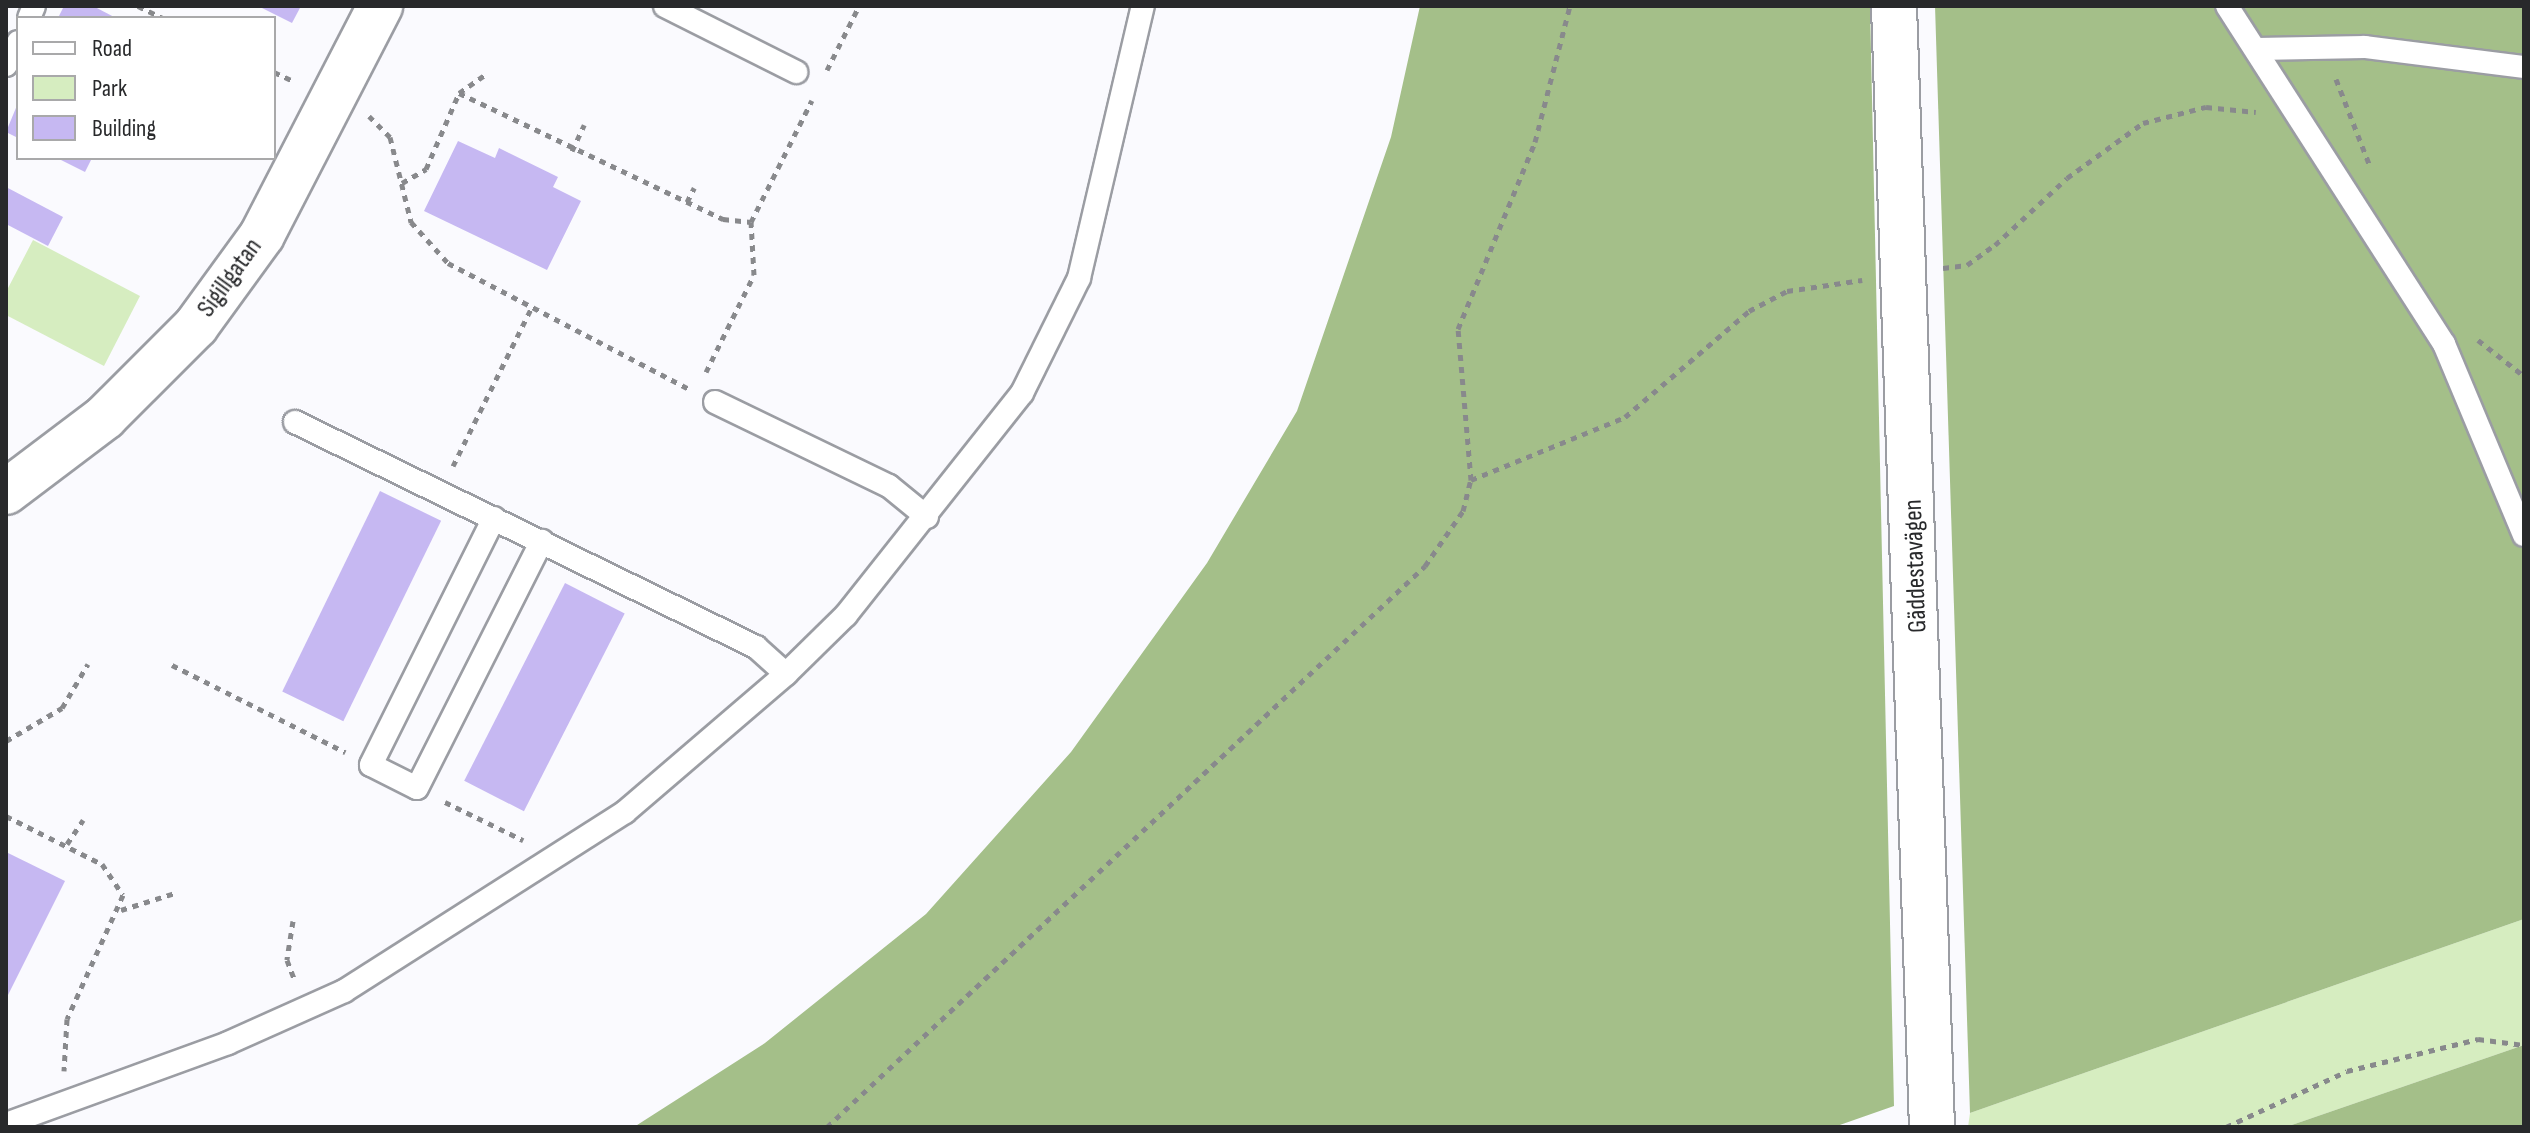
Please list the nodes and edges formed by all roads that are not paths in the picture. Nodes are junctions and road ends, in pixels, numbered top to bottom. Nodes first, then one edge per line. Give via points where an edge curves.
1 (380, 6) edge
2 (665, 6) edge
3 (1143, 6) edge
4 (1894, 6) edge
5 (2227, 6) edge
6 (16, 46) edge
7 (2257, 49) junction
8 (6, 65) edge
9 (2524, 67) edge
10 (796, 72) dead end
11 (715, 402) dead end
12 (295, 422) dead end
13 (6, 492) edge
14 (927, 517) junction
15 (494, 518) junction
16 (2524, 535) edge
17 (542, 541) junction
18 (786, 674) junction
19 (6, 1124) edge
20 (1932, 1127) edge

1 - 13 street, Sigillgatan via 262,235 196,326 105,417
2 - 10 lane
3 - 14 lane via 1079,278 1022,393
4 - 20 street, Gäddestavägen
5 - 7 lane
6 - 8 lane
7 - 9 lane via 2325,48
7 - 16 lane via 2444,344
11 - 14 lane via 889,486
12 - 15 lane
14 - 18 lane
15 - 17 lane
15 - 17 lane via 371,765 417,788
17 - 18 lane via 756,647
18 - 19 lane via 625,812 546,868 306,1008

